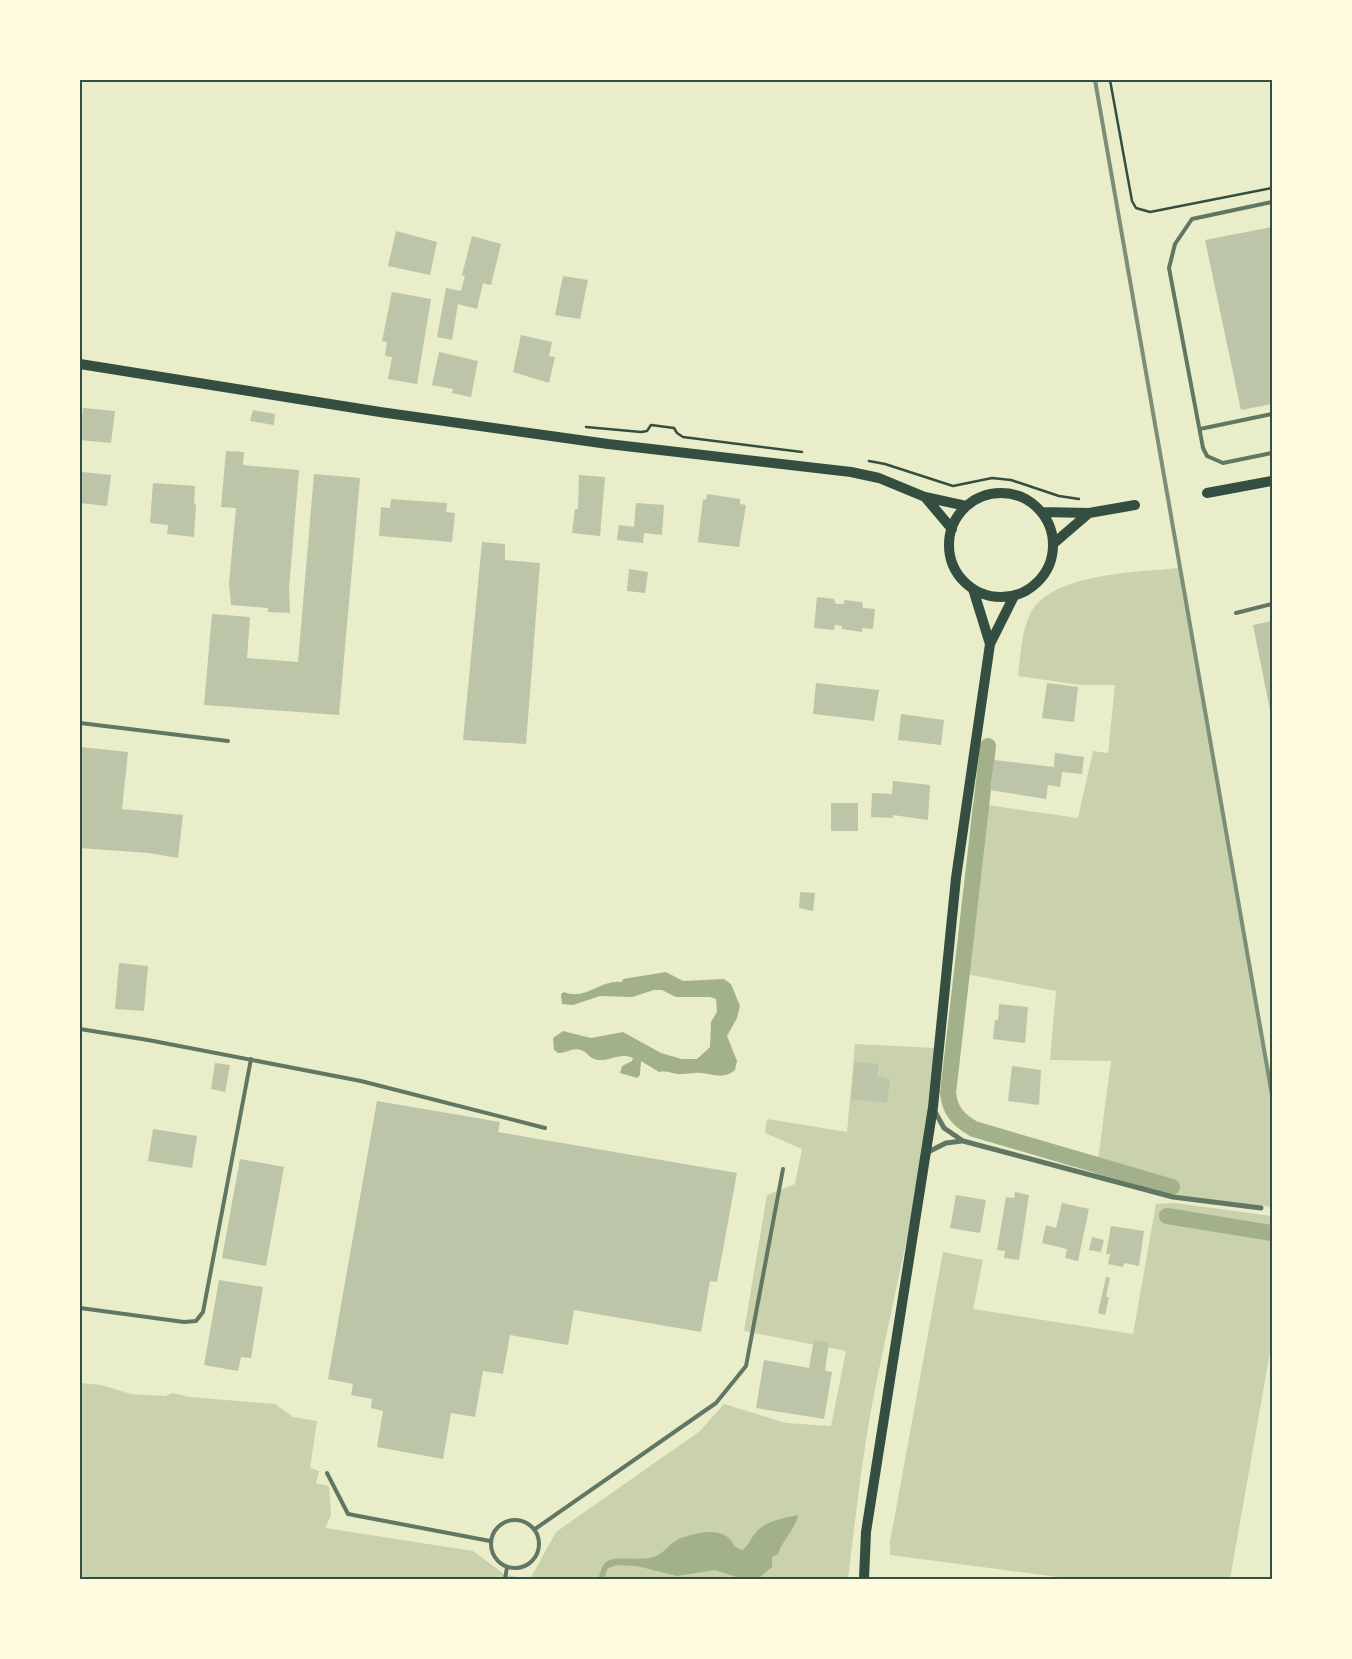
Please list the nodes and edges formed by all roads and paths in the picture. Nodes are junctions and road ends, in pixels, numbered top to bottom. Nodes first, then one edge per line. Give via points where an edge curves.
1 (1110, 80) edge
2 (1272, 188) edge
3 (1272, 202) edge
4 (80, 364) edge
5 (1272, 414) edge
6 (581, 426) dead end
7 (1200, 429) junction
8 (808, 453) dead end
9 (1272, 453) edge
10 (865, 461) dead end
11 (1272, 481) edge
12 (1207, 493) dead end
13 (925, 497) junction
14 (1080, 499) dead end
15 (1135, 505) dead end
16 (966, 506) junction
17 (1042, 512) junction
18 (1090, 513) junction
19 (952, 529) junction
20 (1053, 544) junction
21 (973, 589) junction
22 (1014, 596) junction
23 (1272, 604) edge
24 (1236, 613) dead end
25 (990, 644) junction
26 (80, 723) edge
27 (228, 741) dead end
28 (80, 1029) edge
29 (252, 1059) junction
30 (933, 1108) junction
31 (545, 1128) dead end
32 (963, 1141) junction
33 (926, 1153) junction
34 (783, 1169) dead end
35 (1261, 1208) dead end
36 (80, 1308) edge
37 (327, 1472) dead end
38 (535, 1530) junction
39 (490, 1541) junction
40 (507, 1567) junction
41 (505, 1579) edge
42 (864, 1579) edge

1 - 2 path via 1132,201 1136,208 1150,212
3 - 7 lane via 1192,219 1170,255 1169,268
4 - 13 main road via 380,412 608,444 851,472 879,478
5 - 7 lane
6 - 8 path via 641,432 651,426 674,428 683,436
7 - 9 lane via 1207,456 1217,462
10 - 14 path via 885,464 953,486 992,478
11 - 12 main road
13 - 16 main road
13 - 19 main road
15 - 18 main road
16 - 17 main road via 980,497 997,493 1029,501
16 - 19 main road
17 - 18 main road
17 - 20 main road via 1052,532
18 - 20 main road
19 - 21 main road via 949,546 952,562 960,578
20 - 22 main road via 1051,561 1043,577 1030,589
21 - 22 main road via 986,595
21 - 25 main road
22 - 25 main road
23 - 24 lane
25 - 30 main road via 956,878
26 - 27 lane
28 - 29 lane
29 - 31 lane via 361,1081
29 - 36 lane via 200,1317 196,1321 184,1322
30 - 32 street via 944,1128
30 - 33 main road
32 - 33 street via 946,1143
32 - 35 street via 1172,1197
33 - 42 main road via 866,1532
34 - 38 lane via 746,1366 716,1402
37 - 39 lane via 348,1514
38 - 39 lane via 521,1520 505,1521
38 - 40 lane via 540,1544 535,1558 522,1567
39 - 40 lane via 495,1557
40 - 41 lane

